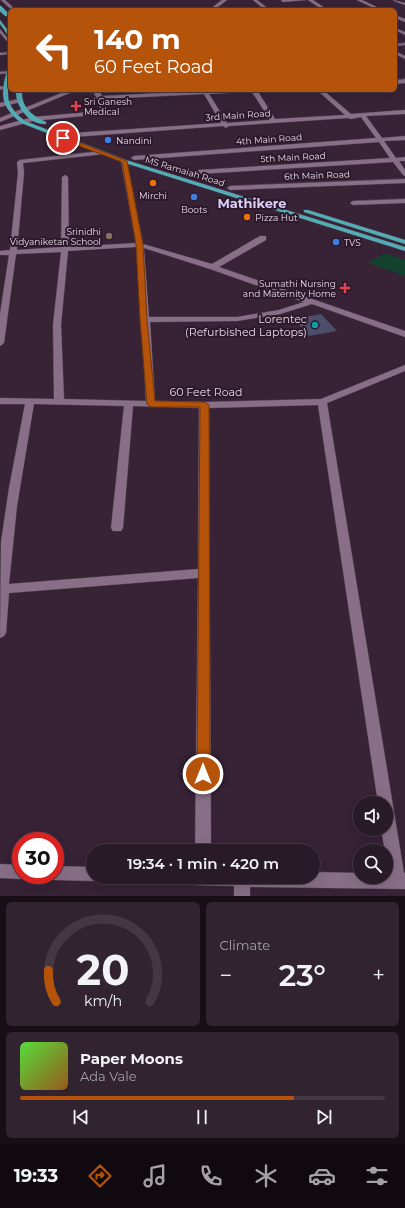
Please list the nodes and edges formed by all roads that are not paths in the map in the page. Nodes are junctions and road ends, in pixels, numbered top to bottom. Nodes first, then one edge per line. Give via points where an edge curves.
1 (3, 0) edge
2 (225, 0) edge
3 (256, 0) edge
4 (304, 0) edge
5 (310, 0) edge
6 (359, 0) edge
7 (395, 0) edge
8 (283, 2) dead end
9 (405, 4) edge
10 (11, 8) edge
11 (214, 8) edge
12 (266, 8) edge
13 (323, 8) edge
14 (377, 8) edge
15 (0, 9) edge
16 (8, 16) edge
17 (0, 21) edge
18 (0, 30) edge
19 (8, 34) edge
20 (8, 41) edge
21 (8, 72) edge
22 (1, 88) edge
23 (19, 92) edge
24 (54, 92) edge
25 (67, 92) edge
26 (97, 92) edge
27 (189, 92) edge
28 (205, 92) edge
29 (255, 92) edge
30 (322, 92) edge
31 (100, 98) junction
32 (3, 104) edge
33 (21, 106) junction
34 (405, 112) edge
35 (0, 113) edge
36 (11, 113) junction
37 (351, 116) junction
38 (363, 116) junction
39 (33, 119) junction
40 (0, 120) edge
41 (23, 122) junction
42 (274, 122) junction
43 (226, 126) junction
44 (0, 128) edge
45 (73, 135) junction
46 (405, 138) edge
47 (380, 140) junction
48 (102, 153) junction
49 (134, 158) junction
50 (405, 159) edge
51 (393, 160) junction
52 (124, 161) junction
53 (182, 173) junction
54 (405, 174) edge
55 (65, 177) dead end
56 (405, 181) edge
57 (230, 188) junction
58 (405, 201) edge
59 (353, 203) dead end
60 (263, 238) dead end
61 (405, 242) edge
62 (140, 245) junction
63 (65, 249) junction
64 (405, 250) edge
65 (12, 252) junction
66 (0, 253) edge
67 (213, 267) junction
68 (311, 302) junction
69 (144, 320) junction
70 (405, 334) edge
71 (0, 343) edge
72 (405, 368) edge
73 (30, 401) junction
74 (0, 402) edge
75 (59, 402) junction
76 (322, 402) junction
77 (129, 404) junction
78 (151, 404) junction
79 (204, 405) junction
80 (117, 528) dead end
81 (204, 573) junction
82 (1, 589) edge
83 (0, 634) edge
84 (384, 796) edge
85 (392, 836) edge
86 (203, 844) edge
87 (0, 871) edge
88 (12, 872) edge
89 (64, 873) edge
90 (86, 874) edge
91 (320, 880) edge
92 (401, 881) edge
93 (242, 884) edge
94 (242, 896) edge

1 - 10 street
2 - 11 street
3 - 12 street
4 - 8 street
5 - 13 street
6 - 14 street
7 - 9 street
15 - 16 main road, bridge
17 - 19 main road
18 - 20 street
21 - 22 main road
22 - 32 main road
23 - 33 main road
24 - 33 street
25 - 33 street
26 - 31 street
27 - 31 street
28 - 43 street
29 - 42 street
30 - 37 street
31 - 39 street via 104,112 102,113
32 - 33 street
32 - 36 main road
33 - 36 street
33 - 39 main road, MS Ramaiah Road
34 - 38 street, 3rd Main Road
35 - 36 street
36 - 40 street
36 - 41 main road, MS Ramaiah Road
37 - 38 street, 3rd Main Road
37 - 42 street, 3rd Main Road
38 - 47 street
39 - 41 street
39 - 45 main road, MS Ramaiah Road
41 - 44 street
41 - 48 main road, MS Ramaiah Road
42 - 43 street, 3rd Main Road
43 - 45 street, 3rd Main Road
45 - 49 main road, MS Ramaiah Road
46 - 47 street, 4th Main Road
47 - 49 street, 4th Main Road
47 - 51 street
48 - 52 main road, MS Ramaiah Road
48 - 65 street via 20,162
49 - 53 main road, MS Ramaiah Road
50 - 51 street, 5th Main Road
51 - 53 street, 5th Main Road
51 - 54 street
52 - 62 street
52 - 64 main road, MS Ramaiah Road
53 - 57 main road, MS Ramaiah Road
55 - 63 street
56 - 57 street, 6th Main Road
57 - 61 main road, MS Ramaiah Road
58 - 59 street
60 - 67 street
62 - 63 street
62 - 67 street
62 - 69 street
63 - 65 street
63 - 75 street via 57,325
65 - 66 street
65 - 71 street
67 - 68 street
68 - 69 street via 280,312 237,319
68 - 70 street
69 - 78 street
72 - 76 street, 60 Feet Road
73 - 74 street, 60 Feet Road
73 - 75 street, 60 Feet Road
73 - 82 street via 14,488
75 - 77 street, 60 Feet Road
76 - 79 street, 60 Feet Road
76 - 84 street
77 - 78 street, 60 Feet Road
77 - 80 street
78 - 79 street, 60 Feet Road
79 - 81 street
81 - 82 street
81 - 86 street
82 - 83 street
85 - 92 street
87 - 88 street
89 - 90 street
91 - 92 street
93 - 94 street

